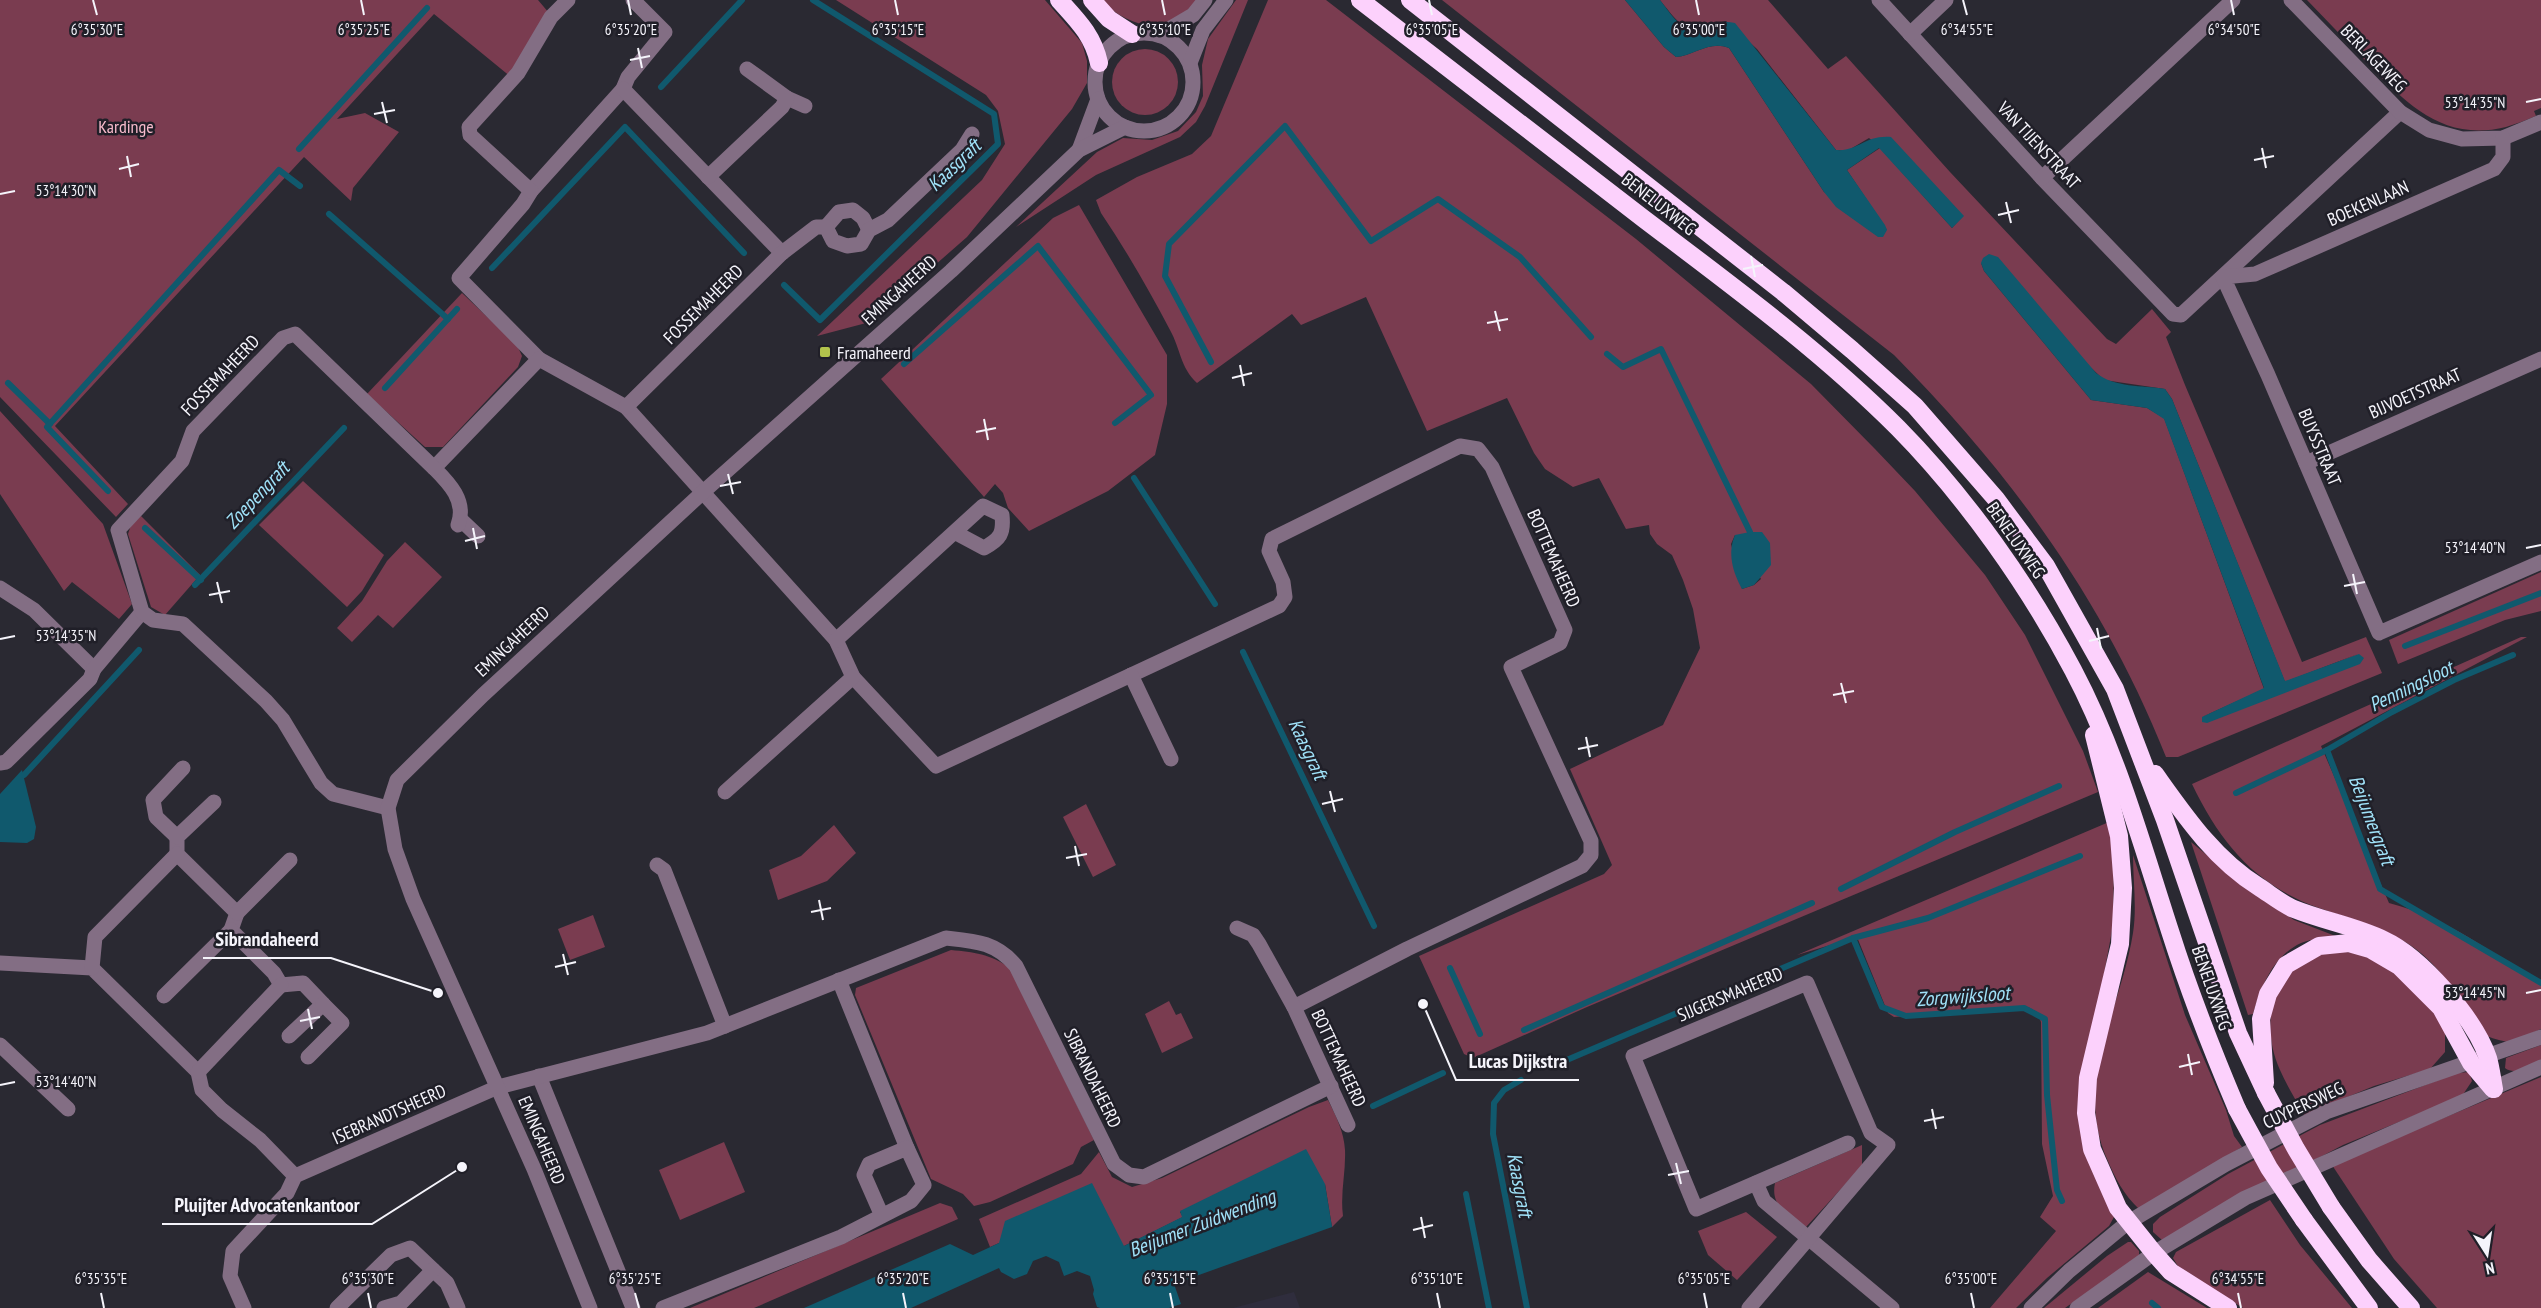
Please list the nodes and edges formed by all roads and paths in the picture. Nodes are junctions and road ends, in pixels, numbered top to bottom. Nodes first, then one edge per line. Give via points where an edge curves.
1 (568, 0) edge
2 (633, 0) edge
3 (1059, 0) edge
4 (1092, 0) edge
5 (1205, 0) edge
6 (1226, 0) edge
7 (1360, 0) edge
8 (1410, 0) edge
9 (1878, 0) edge
10 (1946, 0) edge
11 (2233, 0) edge
12 (2291, 0) edge
13 (1132, 34) junction
14 (1910, 34) junction
15 (1159, 35) junction
16 (1099, 63) junction
17 (1190, 63) junction
18 (747, 69) dead end
19 (623, 89) junction
20 (786, 98) junction
21 (1098, 99) junction
22 (806, 106) dead end
23 (2400, 112) junction
24 (2541, 122) edge
25 (1125, 127) junction
26 (972, 134) dead end
27 (2503, 138) junction
28 (1079, 150) junction
29 (708, 177) junction
30 (2042, 178) junction
31 (531, 191) junction
32 (825, 227) junction
33 (869, 230) junction
34 (782, 253) junction
35 (2223, 277) junction
36 (2173, 314) joint
37 (539, 359) junction
38 (2541, 359) edge
39 (626, 407) junction
40 (2306, 463) junction
41 (434, 468) junction
42 (702, 493) junction
43 (956, 532) dead end
44 (478, 536) dead end
45 (2541, 562) edge
46 (0, 588) edge
47 (142, 612) junction
48 (836, 640) junction
49 (94, 669) junction
50 (1131, 675) junction
51 (853, 678) junction
52 (2084, 692) junction
53 (2142, 755) junction
54 (1171, 759) dead end
55 (0, 763) edge
56 (183, 768) dead end
57 (725, 792) dead end
58 (214, 801) dead end
59 (388, 808) junction
60 (177, 837) junction
61 (177, 854) junction
62 (290, 860) dead end
63 (657, 865) dead end
64 (237, 913) junction
65 (1237, 927) dead end
66 (231, 930) junction
67 (0, 963) edge
68 (92, 968) junction
69 (839, 980) junction
70 (281, 985) junction
71 (164, 996) dead end
72 (323, 1004) junction
73 (1294, 1007) junction
74 (725, 1026) junction
75 (289, 1036) dead end
76 (2541, 1037) edge
77 (0, 1045) edge
78 (308, 1057) dead end
79 (2480, 1060) junction
80 (2541, 1067) edge
81 (198, 1072) junction
82 (539, 1076) junction
83 (1331, 1086) junction
84 (498, 1087) junction
85 (2494, 1089) junction
86 (2266, 1094) junction
87 (68, 1109) dead end
88 (1348, 1125) dead end
89 (1848, 1143) dead end
90 (908, 1148) junction
91 (295, 1176) junction
92 (1756, 1183) junction
93 (882, 1216) junction
94 (2127, 1223) junction
95 (1809, 1238) junction
96 (2154, 1253) junction
97 (433, 1270) junction
98 (244, 1308) edge
99 (339, 1308) edge
100 (384, 1308) edge
101 (458, 1308) edge
102 (590, 1308) edge
103 (633, 1308) edge
104 (663, 1308) edge
105 (1749, 1308) edge
106 (1892, 1308) edge
107 (2031, 1308) edge
108 (2077, 1308) edge
109 (2228, 1308) edge
110 (2369, 1308) edge
111 (2411, 1308) edge

1 - 31 street via 551,17 518,73 469,128 470,135
2 - 19 street via 665,32 628,77
3 - 16 highway via 1087,31
4 - 13 highway via 1109,19
5 - 15 street via 1192,15
6 - 17 street via 1203,30
7 - 52 highway, BENELUXWEG via 1769,315 1899,430 1968,508 2056,638
8 - 53 highway, BENELUXWEG via 1783,292 1915,406 1996,499 2046,566 2115,689
9 - 14 street, VAN TIJENSTRAAT
10 - 14 street
11 - 30 street
12 - 23 street, BERLAGEWEG
13 - 15 street
13 - 16 street via 1114,42
14 - 30 street, VAN TIJENSTRAAT
15 - 17 street via 1179,46
16 - 21 street via 1095,76
17 - 25 street via 1193,92 1178,118 1151,130
18 - 20 street
19 - 29 street
19 - 31 street
20 - 22 street
20 - 29 street via 783,107
21 - 25 street via 1107,113
21 - 28 street, EMINGAHEERD
23 - 27 street, BERLAGEWEG via 2429,130 2462,139
23 - 35 street, BOEKENLAAN
24 - 27 street, BERLAGEWEG
25 - 28 street, EMINGAHEERD
26 - 33 street via 962,150 888,220
27 - 35 street, BOEKENLAAN via 2504,157 2494,169 2255,274
28 - 42 street, EMINGAHEERD via 942,279
29 - 34 street
30 - 36 street, VAN TIJENSTRAAT
31 - 37 street via 459,278
32 - 33 street, FOSSEMAHEERD via 839,212 853,210
32 - 33 street via 833,241 847,246 861,244
32 - 34 street, FOSSEMAHEERD via 816,227
34 - 39 street, FOSSEMAHEERD
35 - 36 street, BOEKENLAAN via 2181,315
35 - 40 street, BUYSSTRAAT
37 - 39 street
37 - 41 street
38 - 40 street, BIJVOETSTRAAT
39 - 42 street
40 - 45 street, BUYSSTRAAT via 2379,633
41 - 44 street, FOSSEMAHEERD via 456,491 459,522
41 - 47 street, FOSSEMAHEERD via 295,334 283,338 193,431 182,461 118,530
42 - 48 street
42 - 59 street, EMINGAHEERD via 483,694 397,780
43 - 48 street
46 - 49 street via 34,610
47 - 49 street
47 - 59 street via 153,620 183,624 266,701 283,720 321,783 333,794
48 - 51 street
49 - 55 street via 90,679 6,762
50 - 51 street via 936,766
50 - 54 street
50 - 73 street, BOTTEMAHEERD via 1279,606 1285,597 1269,551 1272,539 1460,446 1478,448 1492,467 1565,630 1560,643 1511,668 1591,841 1591,855 1582,866
51 - 57 street
52 - 94 highway via 2119,836 2123,888 2120,944 2088,1078 2086,1113 2092,1149
52 - 110 highway, BENELUXWEG, bridge via 2115,760 2199,1016 2237,1109 2304,1221
53 - 79 highway via 2193,827 2222,859 2256,886 2293,908 2349,925 2411,956 2457,1006
53 - 86 highway, BENELUXWEG via 2238,1033
56 - 60 street via 153,800 156,817
58 - 60 street
59 - 84 street, EMINGAHEERD via 395,849 413,899
60 - 61 street
61 - 64 street
61 - 68 street via 95,937
62 - 64 street
63 - 74 street via 664,870
64 - 66 street
65 - 73 street, BOTTEMAHEERD via 1253,934
66 - 70 street
66 - 71 street
67 - 68 street
68 - 81 street
69 - 74 street, SIBRANDAHEERD
69 - 83 street, SIBRANDAHEERD via 946,938 978,941 1005,953 1016,966 1114,1164 1129,1175 1144,1177
69 - 90 street
70 - 72 street via 303,983
70 - 81 street
72 - 75 street
72 - 78 street via 342,1023
73 - 83 street, BOTTEMAHEERD
74 - 82 street, SIBRANDAHEERD
76 - 79 street, CUYPERSWEG
77 - 87 street
79 - 85 highway
79 - 86 highway via 2440,1008 2399,966 2349,942 2319,946 2286,964 2268,994 2261,1020
79 - 94 street, CUYPERSWEG via 2326,1112 2226,1164
80 - 85 street
81 - 91 street via 202,1090
82 - 84 street, SIBRANDAHEERD
82 - 103 street
83 - 88 street, BOTTEMAHEERD
84 - 91 street, ISEBRANDTSHEERD
84 - 102 street, EMINGAHEERD
85 - 96 street via 2246,1198
86 - 111 highway, BENELUXWEG, bridge via 2331,1207 2369,1260
89 - 92 street, SIJGERSMAHEERD
90 - 93 street via 924,1185 911,1201
90 - 93 street via 869,1164 864,1175
91 - 98 street via 287,1192 233,1251 230,1276
92 - 95 street via 1764,1201
92 - 95 street, SIJGERSMAHEERD via 1696,1209 1633,1056 1807,983 1871,1133 1888,1145
93 - 104 street via 841,1237
94 - 96 highway
94 - 107 street, CUYPERSWEG
95 - 105 street, SIJGERSMAHEERD
95 - 106 street
96 - 108 street
96 - 109 highway via 2171,1272
97 - 99 street via 410,1248 400,1251 391,1255
97 - 100 street via 401,1303
97 - 101 street via 447,1282

